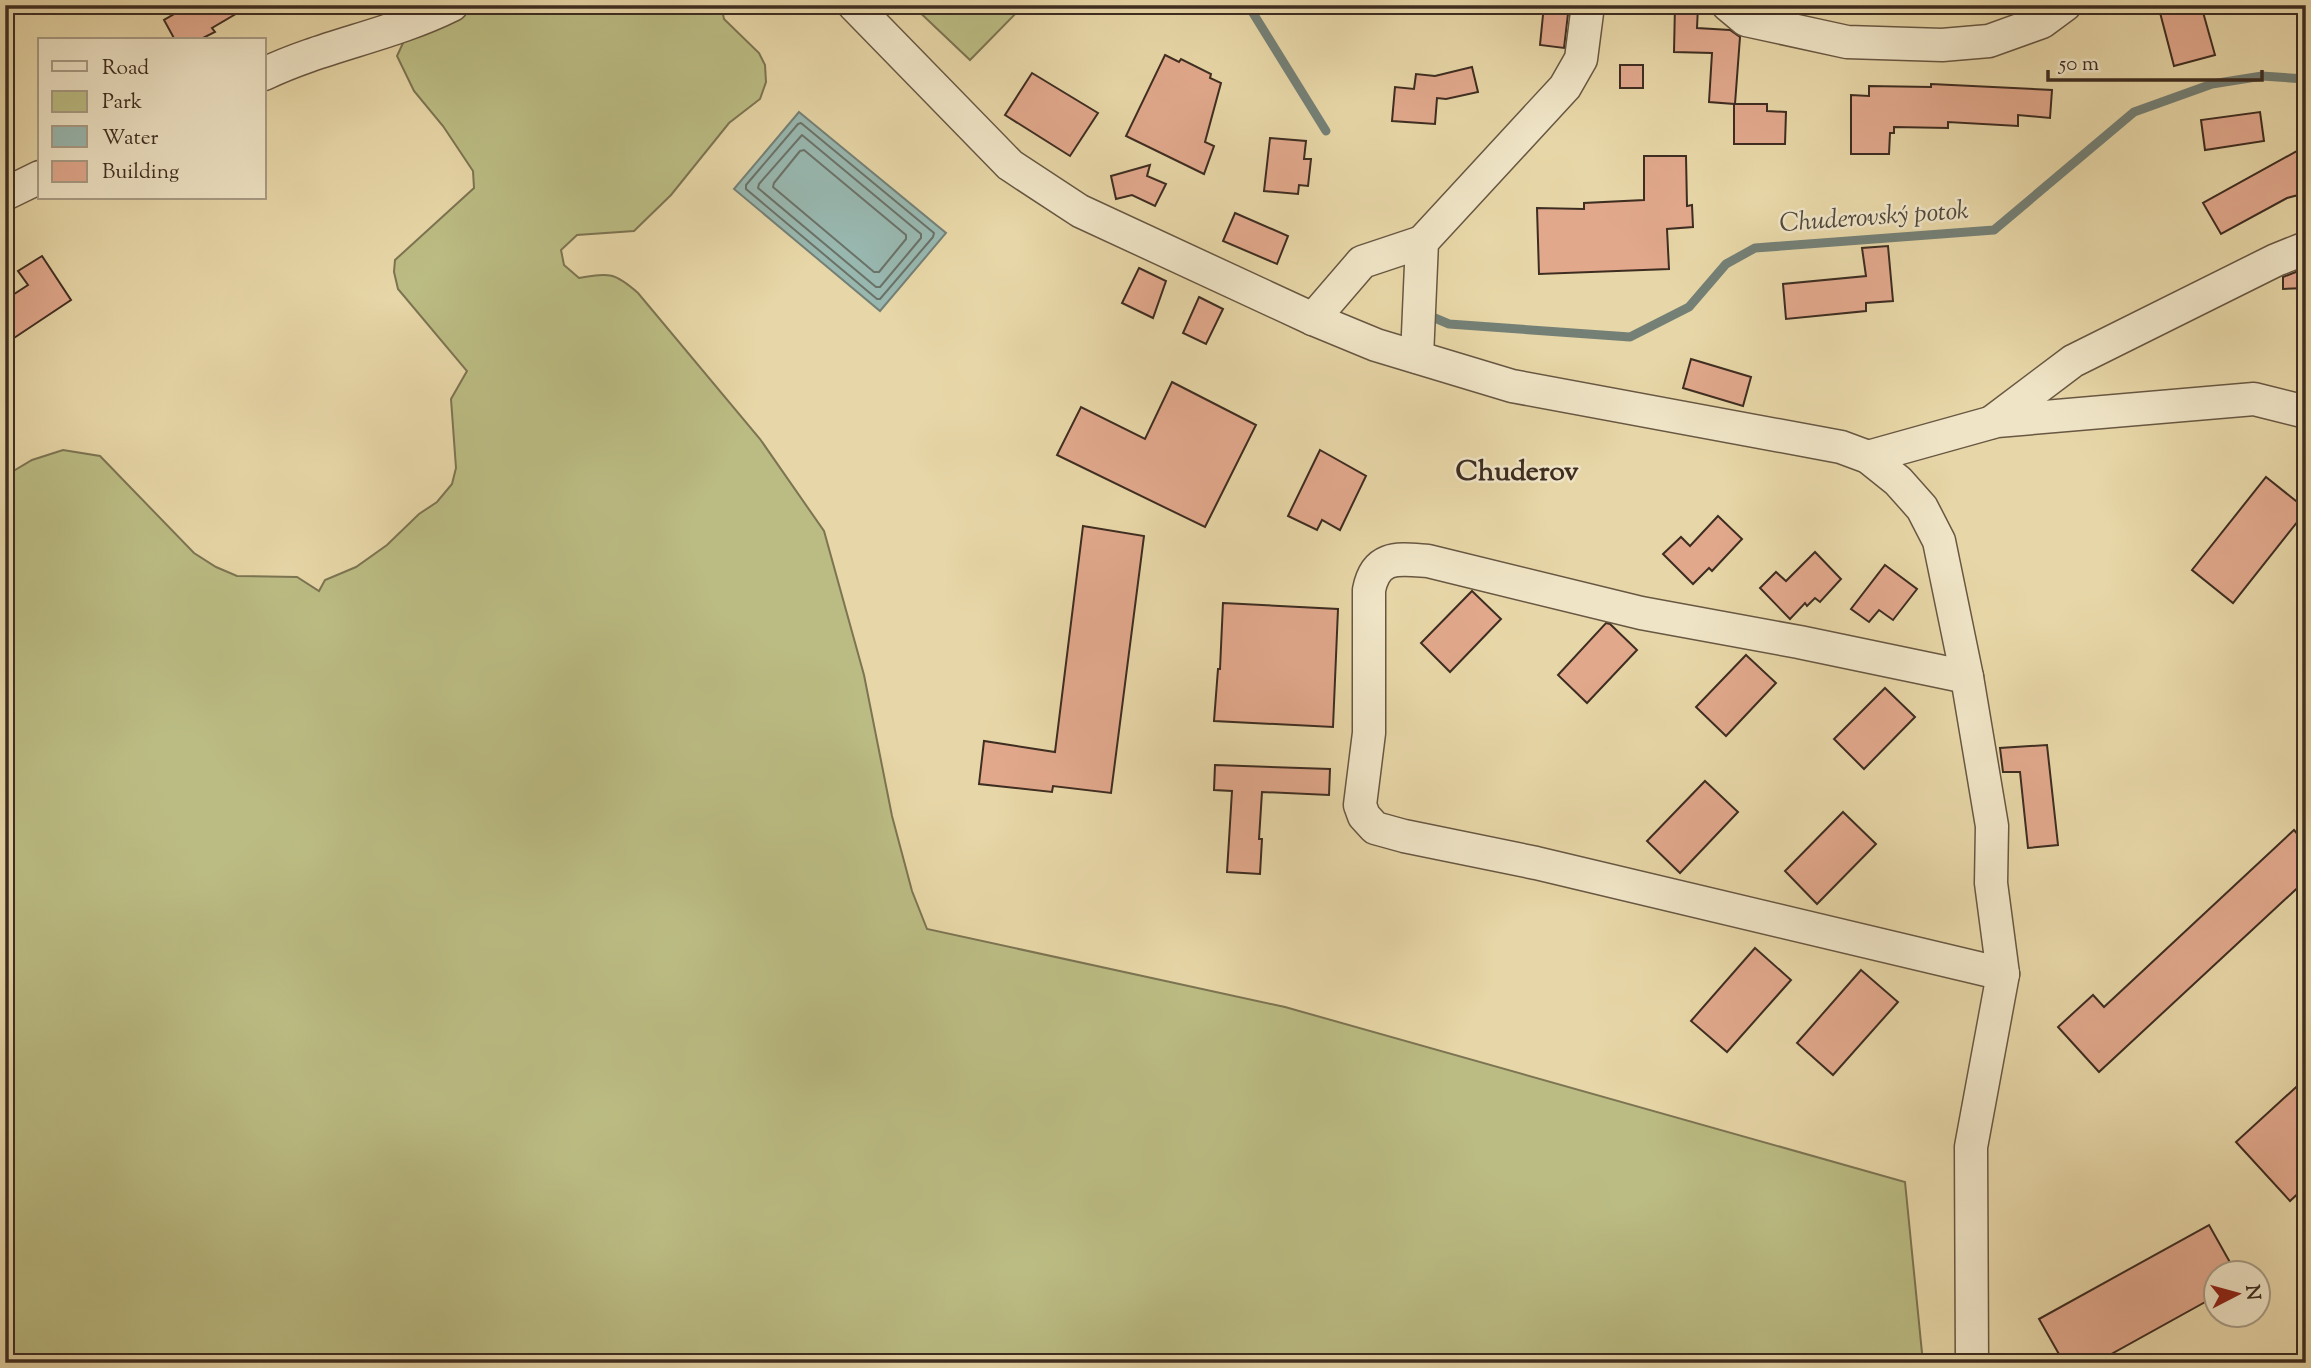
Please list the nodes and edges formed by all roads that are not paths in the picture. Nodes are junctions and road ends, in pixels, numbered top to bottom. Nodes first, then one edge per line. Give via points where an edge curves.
1 (452, 5) edge
2 (855, 5) edge
3 (1588, 5) edge
4 (1728, 5) edge
5 (2065, 5) edge
6 (266, 73) edge
7 (38, 178) edge
8 (5, 194) edge
9 (1408, 247) junction
10 (2306, 248) edge
11 (1313, 319) junction
12 (1418, 343) junction
13 (2306, 412) edge
14 (1991, 423) junction
15 (1868, 457) junction
16 (1967, 677) junction
17 (2003, 975) junction
18 (1972, 1363) edge

1 - 6 street via 419,21
2 - 11 street via 1010,165 1080,211
3 - 9 street via 1581,59 1565,87
4 - 5 street via 1746,20 1847,42 1942,45 1989,41 2042,22
7 - 8 street
9 - 11 street via 1362,262
9 - 12 street via 1420,287
10 - 14 street via 2073,361
11 - 12 street via 1376,345
12 - 15 street via 1512,386 1841,447
13 - 14 street via 2254,399
14 - 15 street
15 - 16 street via 1922,508 1939,541
16 - 17 street via 1992,826 1991,883
16 - 17 street via 1641,613 1429,561 1399,559 1382,564 1371,576 1369,733 1360,805 1375,828 1404,836 1536,863
17 - 18 street via 1971,1147

